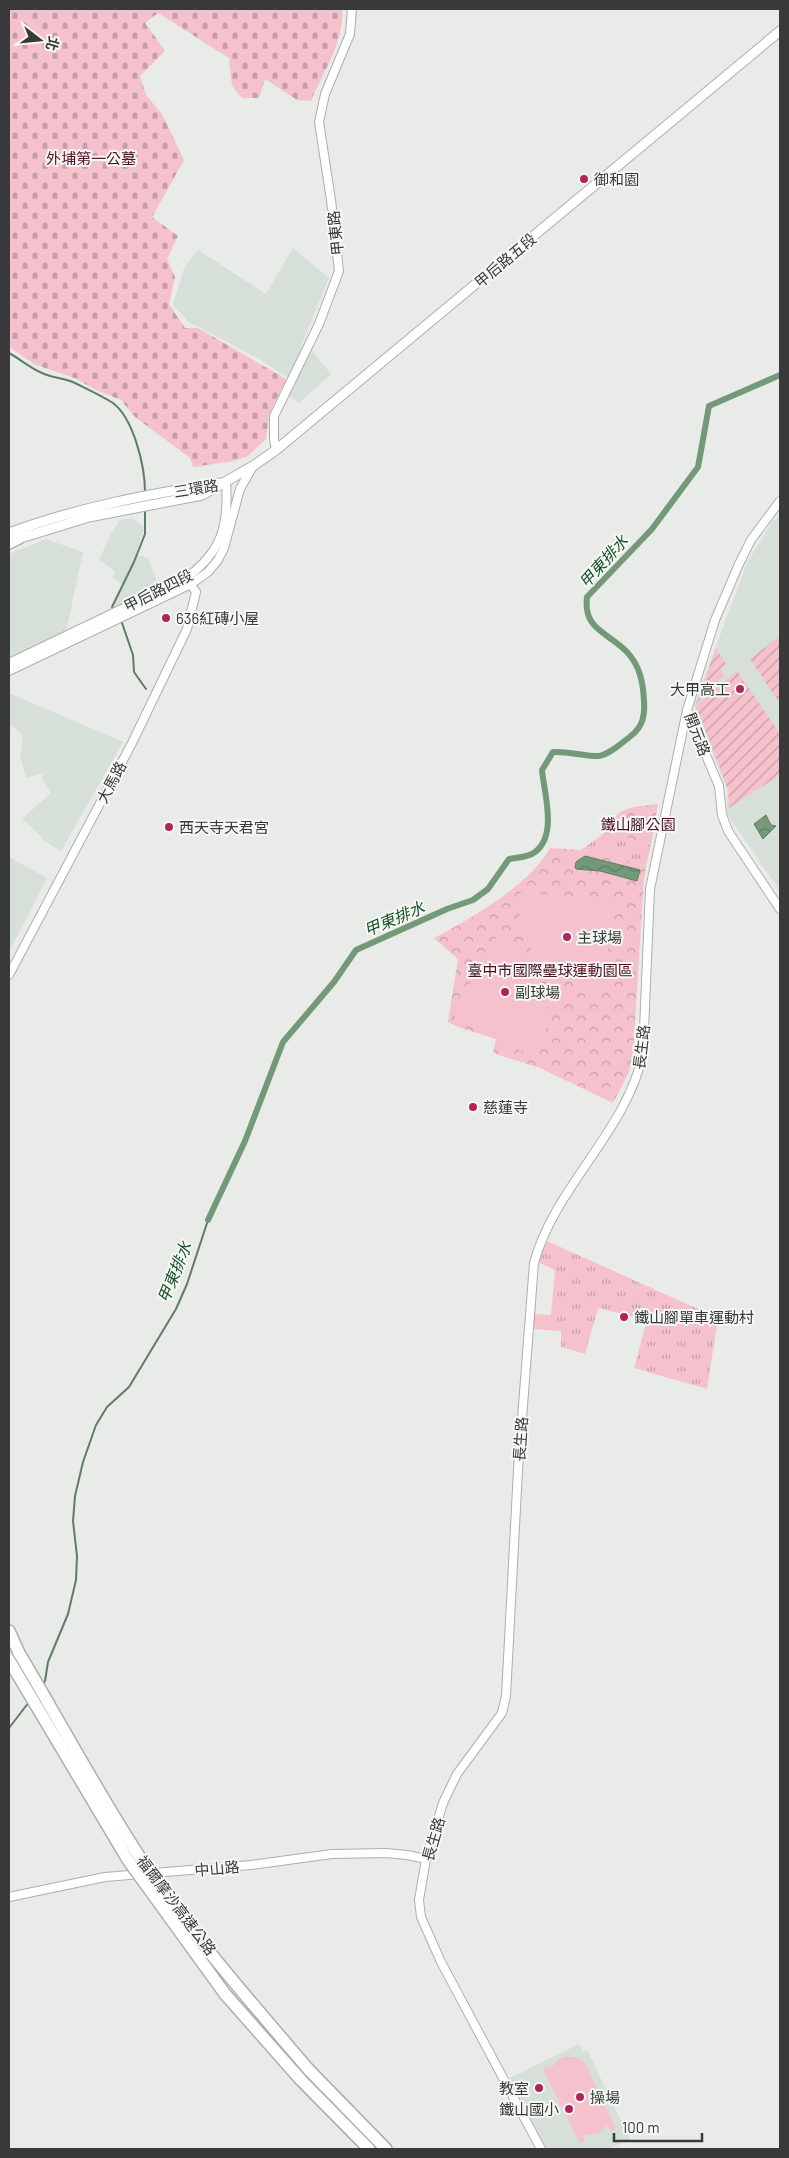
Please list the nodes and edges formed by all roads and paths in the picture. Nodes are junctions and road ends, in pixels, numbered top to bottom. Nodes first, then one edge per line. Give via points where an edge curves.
1 (352, 9) edge
2 (780, 31) edge
3 (276, 450) junction
4 (254, 466) junction
5 (226, 482) junction
6 (780, 501) edge
7 (234, 506) junction
8 (11, 539) edge
9 (188, 581) junction
10 (9, 663) edge
11 (9, 671) edge
12 (687, 710) junction
13 (780, 909) edge
14 (9, 974) edge
15 (9, 1631) edge
16 (9, 1660) edge
17 (426, 1860) junction
18 (9, 1897) edge
19 (368, 2149) edge
20 (386, 2149) edge
21 (541, 2149) edge

1 - 3 street, 甲東路 via 350,34 325,94 319,122 339,271 319,324 274,416
2 - 3 main road, 甲后路五段
3 - 4 main road, 甲后路五段
4 - 5 main road, 甲后路五段
4 - 7 street, 甲后路四段
5 - 7 street
5 - 8 main road, 三環路 via 191,498 89,516
5 - 9 street, 甲后路四段 via 228,506 214,553
6 - 12 street, 開元路 via 751,540 739,564 715,620
7 - 9 street, 甲后路四段 via 218,560 208,572
9 - 10 street, 甲后路四段
9 - 11 street, 甲后路四段
9 - 14 street, 大馬路 via 196,592 187,629 132,743
12 - 13 street, 開元路 via 719,786 722,815 728,831
12 - 17 street, 長生路 via 650,889 643,1053 639,1071 620,1111 546,1231 534,1262 518,1470 506,1696 502,1713 457,1774 443,1803
15 - 20 highway, 福爾摩沙高速公路, bridge via 139,1855 173,1903 235,1983 310,2070
16 - 19 highway, 福爾摩沙高速公路, bridge via 128,1860 164,1912 225,1994 300,2079
17 - 18 street, 中山路 via 386,1853 332,1854 251,1865 105,1877
17 - 21 street, 長生路 via 419,1900 421,1917 441,1962

